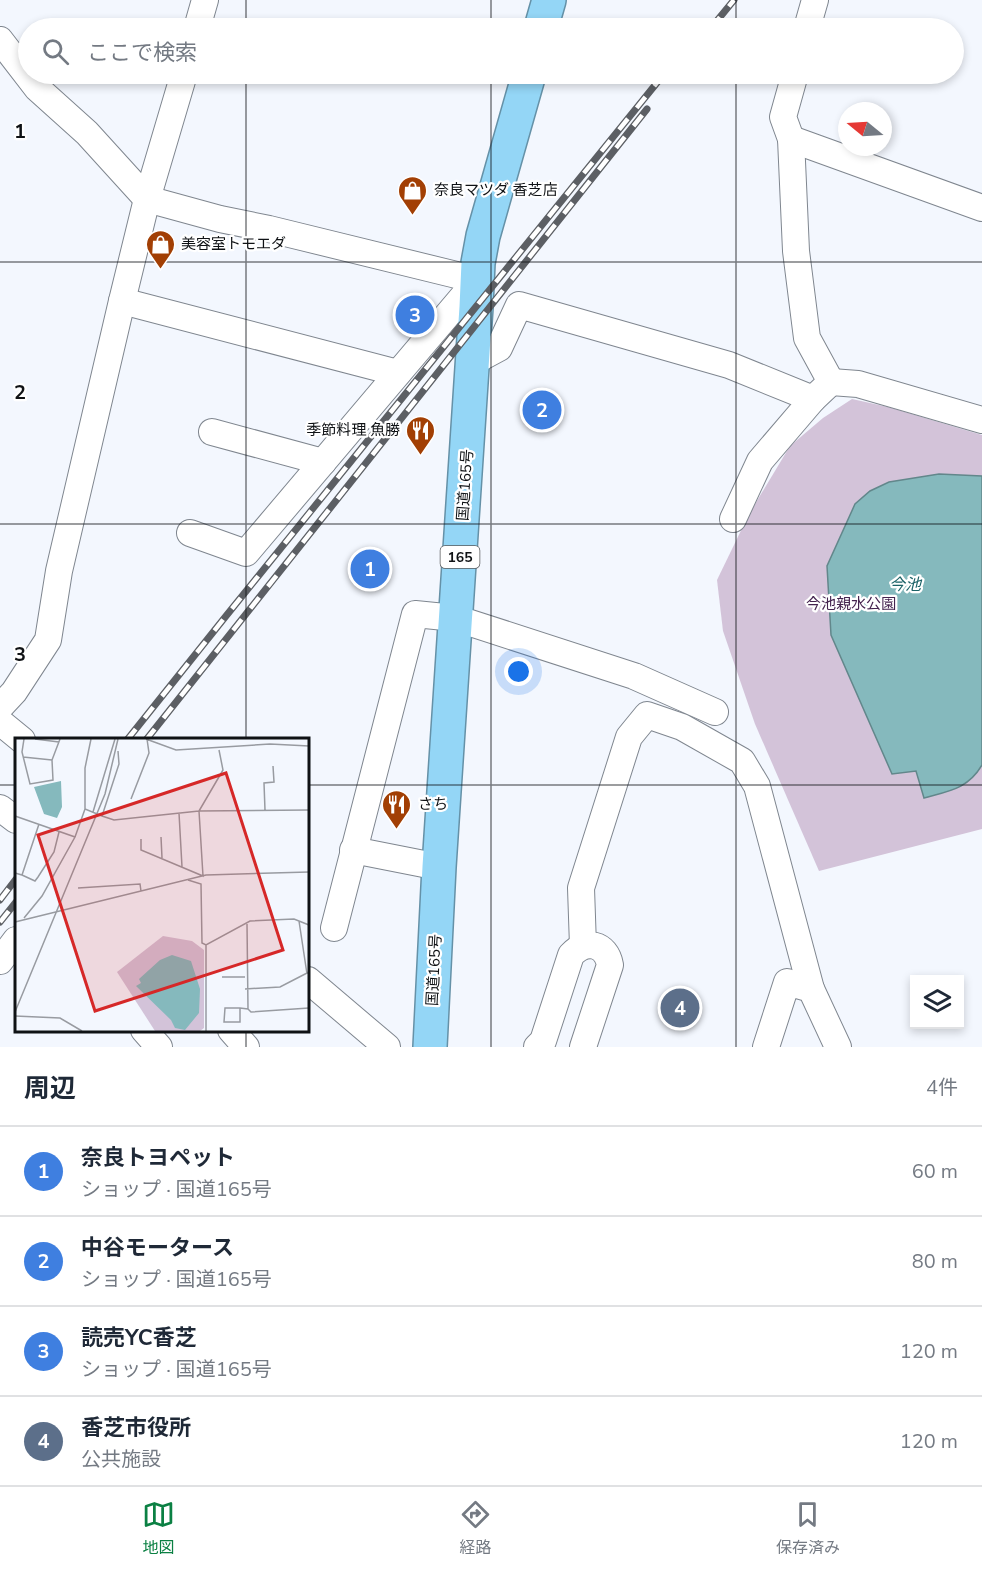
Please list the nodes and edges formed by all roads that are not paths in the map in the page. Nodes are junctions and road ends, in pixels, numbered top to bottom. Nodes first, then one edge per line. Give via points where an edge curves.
1 (205, 0) edge
2 (549, 0) edge
3 (815, 0) edge
4 (200, 18) edge
5 (544, 18) edge
6 (810, 18) edge
7 (0, 40) edge
8 (18, 63) edge
9 (35, 84) edge
10 (181, 84) edge
11 (526, 84) edge
12 (792, 84) edge
13 (791, 139) junction
14 (147, 199) junction
15 (982, 208) edge
16 (477, 280) junction
17 (122, 301) junction
18 (473, 362) junction
19 (398, 373) junction
20 (822, 391) junction
21 (982, 420) edge
22 (212, 432) dead end
23 (323, 462) junction
24 (733, 519) dead end
25 (190, 533) dead end
26 (455, 618) junction
27 (5, 694) edge
28 (715, 712) dead end
29 (0, 722) edge
30 (20, 738) edge
31 (0, 808) edge
32 (15, 819) edge
33 (353, 850) junction
34 (439, 867) junction
35 (334, 928) dead end
36 (15, 941) edge
37 (583, 946) junction
38 (0, 961) edge
39 (309, 981) edge
40 (811, 989) junction
41 (146, 1032) edge
42 (233, 1032) edge
43 (159, 1047) edge
44 (246, 1047) edge
45 (387, 1047) edge
46 (430, 1047) edge
47 (537, 1047) edge
48 (584, 1047) edge
49 (766, 1047) edge
50 (838, 1047) edge

1 - 4 street
2 - 5 highway
3 - 6 street
7 - 8 street
9 - 14 street via 87,133
10 - 14 street
11 - 16 highway, 国道165号 / 165 via 483,236
12 - 13 street via 783,117
13 - 15 street
13 - 20 street via 796,251 807,338
14 - 16 street
14 - 17 street
16 - 18 highway, 国道165号 / 165
16 - 19 street
17 - 19 street
17 - 27 street via 59,571 48,640
18 - 20 street via 499,348 519,305
18 - 26 highway, 国道165号 / 165
19 - 23 street
20 - 21 street via 858,384
20 - 24 street via 760,461
22 - 23 street
23 - 25 street via 246,553
26 - 28 street via 634,676
26 - 33 street via 415,614
26 - 34 highway, 国道165号 / 165
29 - 30 street
31 - 32 street
33 - 34 street
33 - 35 street
34 - 46 highway, 国道165号 / 165
36 - 38 street
37 - 40 street via 581,888 629,737 647,715 682,727 742,761 757,786
37 - 47 street via 571,955 543,1041
37 - 48 street via 598,946 609,957 610,965
39 - 45 street
40 - 49 street via 787,982
40 - 50 street
41 - 43 street
42 - 44 street

